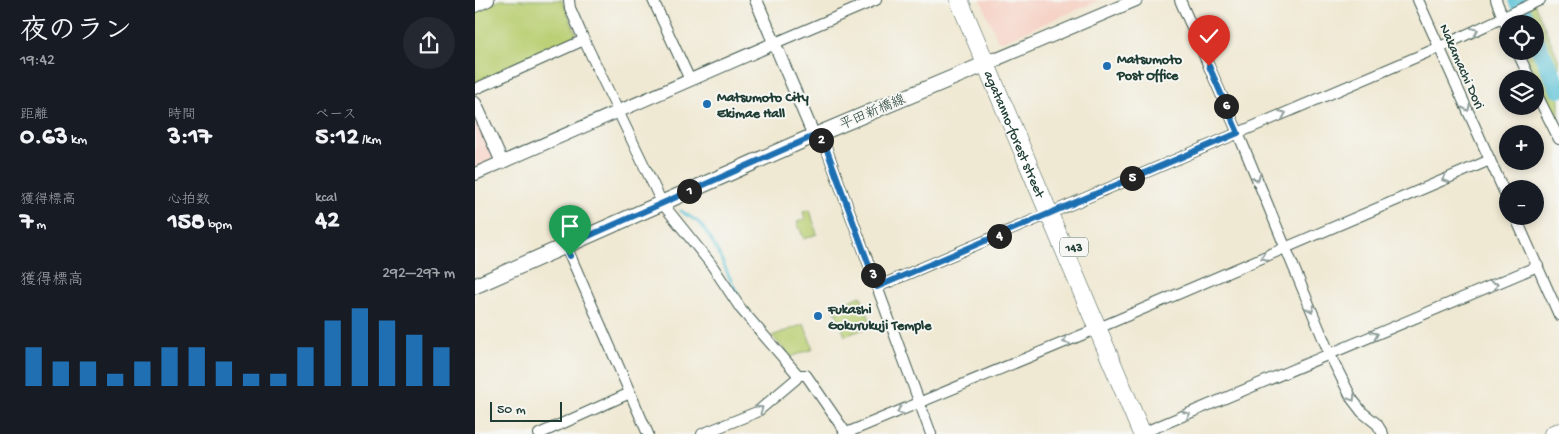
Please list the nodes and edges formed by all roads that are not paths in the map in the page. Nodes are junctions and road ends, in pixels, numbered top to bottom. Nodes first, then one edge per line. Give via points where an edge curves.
1 (488, 0) edge
2 (569, 0) edge
3 (653, 0) edge
4 (756, 0) edge
5 (875, 0) edge
6 (959, 0) edge
7 (969, 0) edge
8 (1135, 0) edge
9 (1181, 0) edge
10 (1418, 0) edge
11 (1496, 0) edge
12 (1538, 1) edge
13 (856, 4) edge
14 (475, 6) edge
15 (1505, 15) edge
16 (1508, 15) edge
17 (1499, 19) edge
18 (584, 40) junction
19 (775, 43) junction
20 (1439, 47) junction
21 (990, 62) junction
22 (690, 80) junction
23 (475, 89) edge
24 (475, 103) edge
25 (1544, 109) edge
26 (618, 111) junction
27 (1238, 133) junction
28 (814, 136) junction
29 (1559, 139) edge
30 (1490, 160) junction
31 (502, 162) junction
32 (475, 174) edge
33 (1499, 180) edge
34 (662, 203) junction
35 (1054, 212) junction
36 (1519, 225) edge
37 (566, 246) junction
38 (1285, 248) junction
39 (1538, 266) junction
40 (475, 286) edge
41 (877, 287) junction
42 (1559, 314) edge
43 (1102, 326) junction
44 (1330, 355) junction
45 (801, 375) junction
46 (630, 393) junction
47 (919, 403) junction
48 (1559, 432) edge
49 (845, 433) edge
50 (1145, 433) edge
51 (539, 434) edge
52 (648, 434) edge
53 (701, 434) edge
54 (931, 434) edge
55 (1383, 434) edge
56 (1553, 434) edge

1 - 14 street
2 - 18 street
3 - 22 street
4 - 19 street
5 - 13 street
6 - 21 highway, agatanno-forest street / 143
7 - 21 highway, agatanno-forest street / 143
8 - 21 street
9 - 27 street
10 - 20 street, Nakamachi Dori
11 - 15 street
12 - 16 street
13 - 19 street
20 -> 17 street
18 - 23 street
18 - 26 street
19 - 22 street
19 - 28 street
27 -> 20 street
20 -> 30 street, Nakamachi Dori
21 - 28 main road, 平田新橋線
21 - 35 highway, agatanno-forest street / 143
22 - 26 street
24 - 31 street
25 - 29 street
26 - 31 street
26 - 34 street
27 - 35 street
27 -> 38 street
28 - 34 main road, 平田新橋線
28 - 41 street via 824,142
30 - 33 street, Nakamachi Dori
30 -> 38 street
31 - 32 street
34 - 37 main road, 平田新橋線
34 - 45 street via 711,264 741,309
35 - 41 street
35 - 43 highway, agatanno-forest street / 143
36 - 39 street
37 - 40 main road, 平田新橋線
37 - 46 street
38 -> 43 street
38 -> 44 street
39 - 42 street
44 -> 39 street
41 - 47 street
43 -> 47 street
43 - 50 highway, agatanno-forest street / 143
50 -> 44 street
44 -> 55 street via 1352,399
45 - 49 street via 806,375
53 -> 45 street via 757,412
46 - 51 street
46 - 52 street
47 -> 49 street
47 - 54 street
48 - 56 highway

